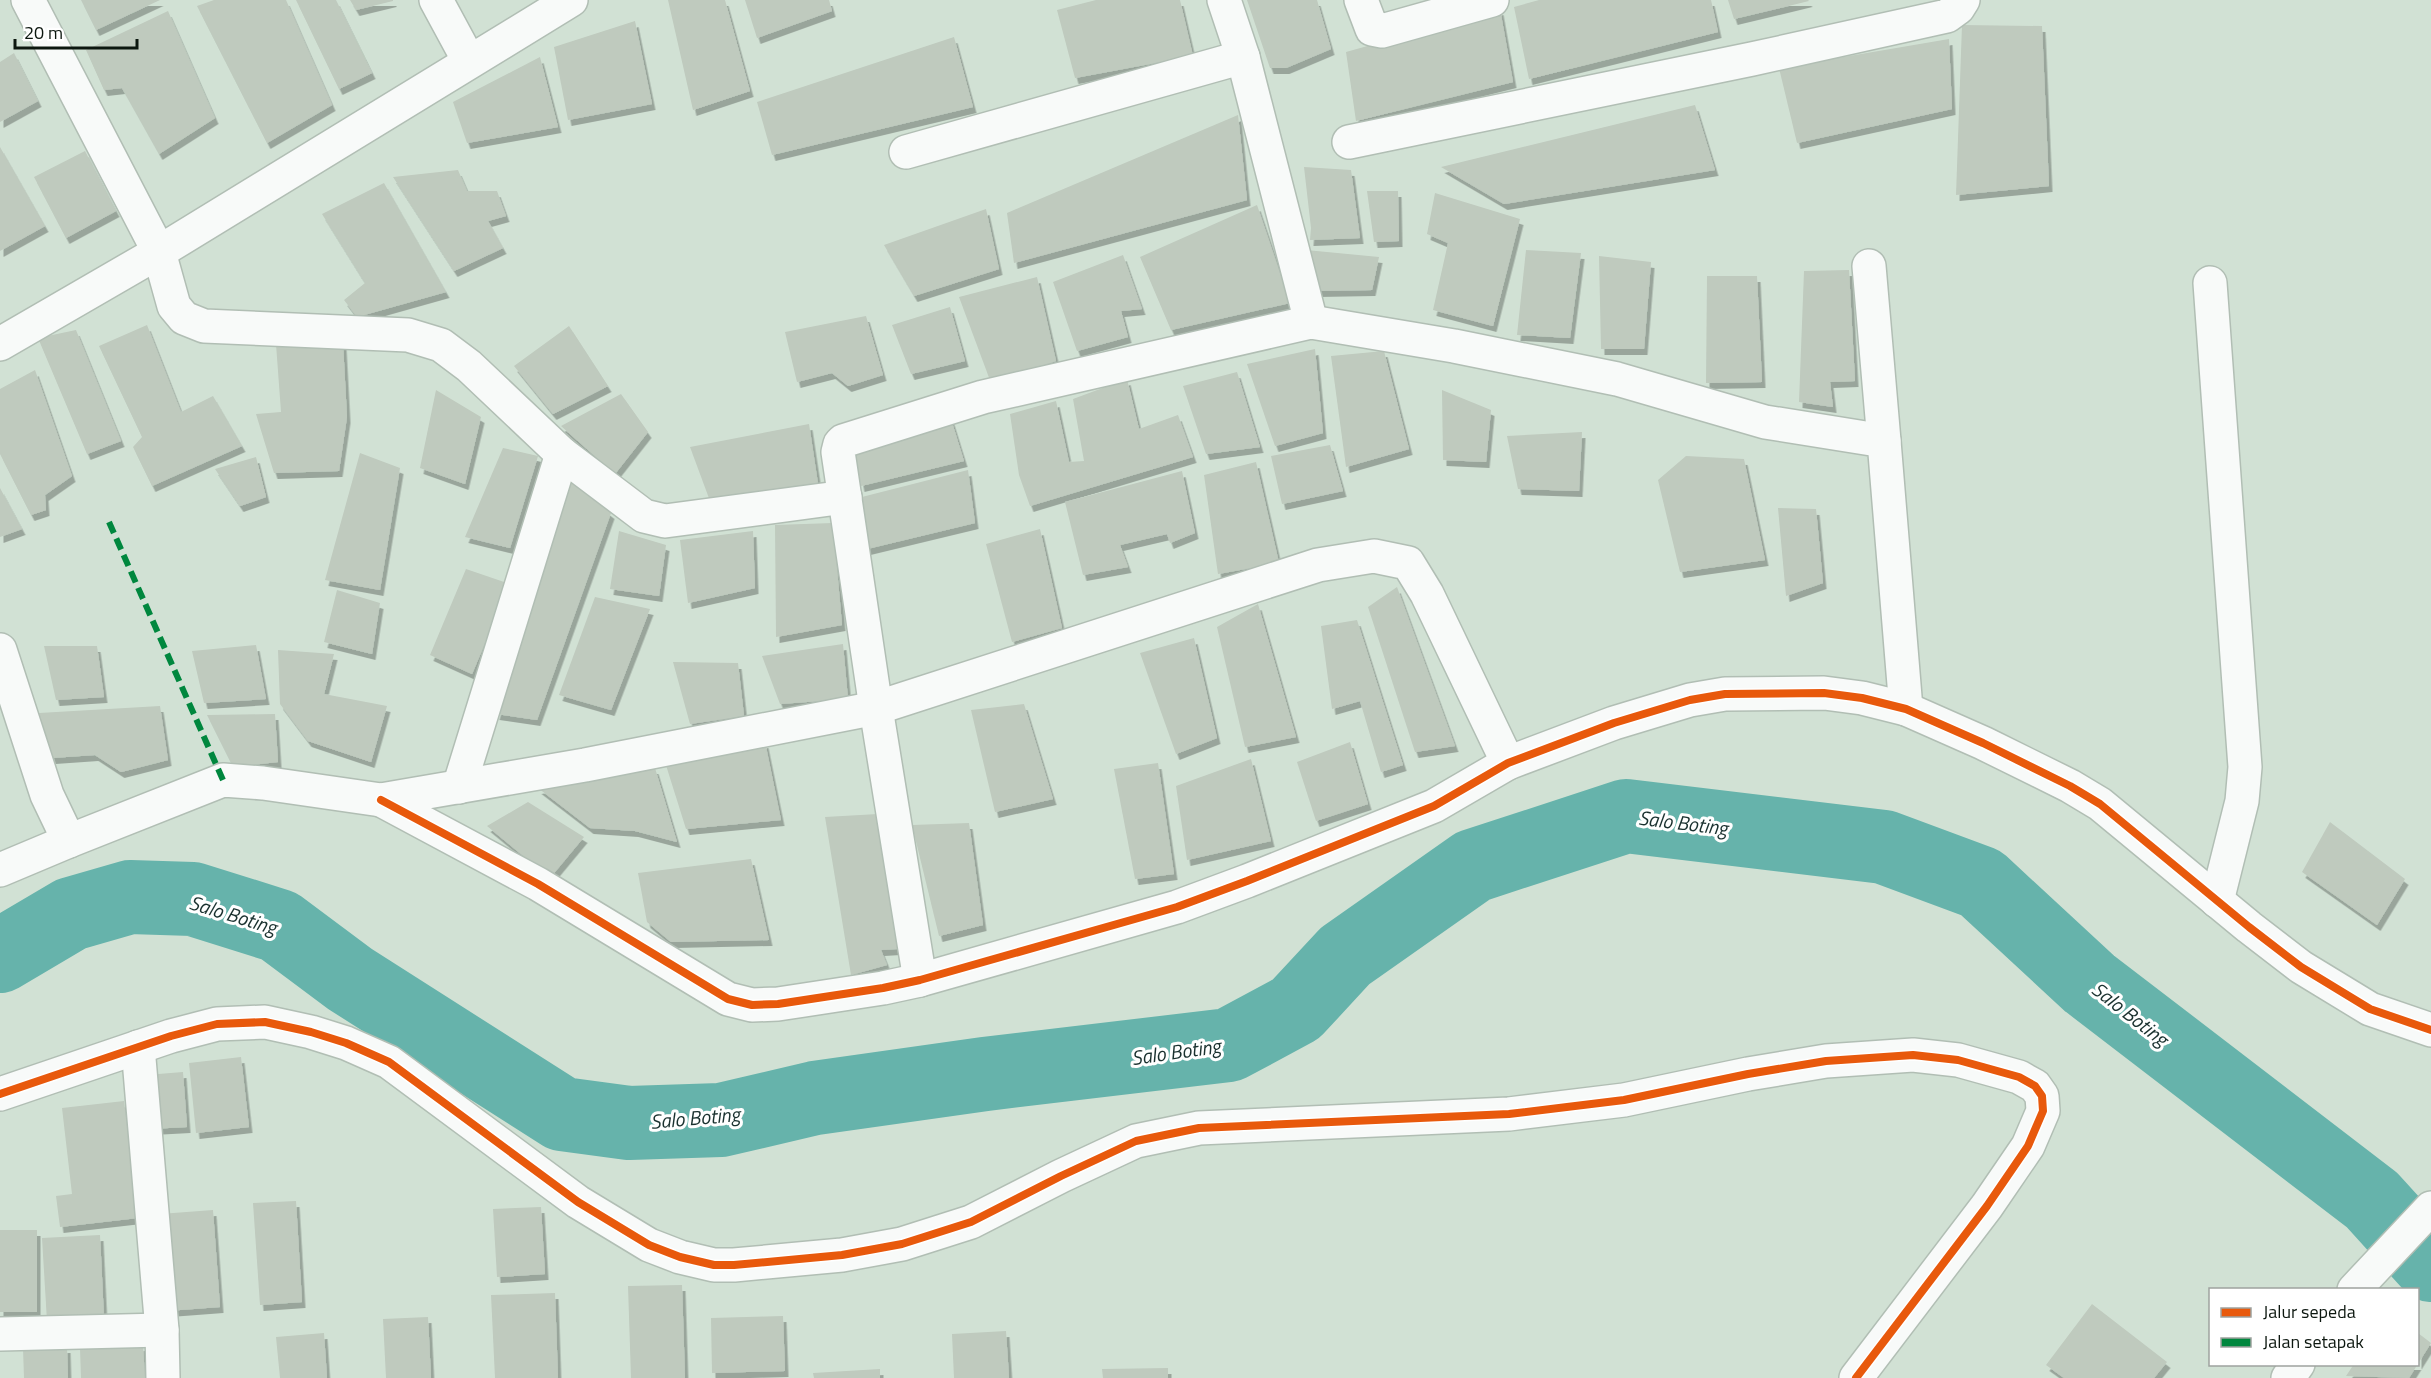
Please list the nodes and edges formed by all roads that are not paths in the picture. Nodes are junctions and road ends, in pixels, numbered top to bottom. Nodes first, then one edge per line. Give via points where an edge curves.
1 (28, 0) edge
2 (436, 0) edge
3 (571, 0) edge
4 (1224, 0) edge
5 (1361, 0) edge
6 (1492, 0) edge
7 (1964, 0) edge
8 (1243, 57) junction
9 (469, 61) junction
10 (1349, 142) dead end
11 (906, 152) dead end
12 (159, 252) junction
13 (1869, 266) dead end
14 (2210, 283) dead end
15 (1311, 322) junction
16 (0, 344) edge
17 (1884, 441) junction
18 (562, 454) junction
19 (845, 497) junction
20 (0, 650) edge
21 (876, 708) junction
22 (1906, 709) junction
23 (1508, 763) junction
24 (459, 787) junction
25 (381, 800) junction
26 (69, 841) junction
27 (0, 870) edge
28 (2217, 901) junction
29 (920, 980) junction
30 (2431, 1030) edge
31 (138, 1047) junction
32 (0, 1094) edge
33 (2431, 1208) edge
34 (2356, 1288) edge
35 (162, 1330) junction
36 (0, 1334) edge
37 (2297, 1366) edge
38 (163, 1378) edge
39 (1856, 1378) edge
40 (2288, 1378) edge

1 - 12 street
2 - 9 street
3 - 9 street
4 - 8 street
5 - 6 street via 1372,29 1382,31
7 - 10 street via 1947,16
8 - 11 street
8 - 15 street
9 - 12 street
12 - 16 street
12 - 18 street via 174,306 184,318 204,326 425,339 448,349 469,366
13 - 17 street
14 - 28 street via 2245,767 2242,801
15 - 17 street via 1617,379 1765,422
15 - 19 street via 983,397 843,441 838,452
17 - 22 street
18 - 19 street via 655,520
18 - 24 street
19 - 21 street
20 - 26 street via 47,795
21 - 23 street via 1318,565 1374,556 1408,563 1427,594
21 - 24 street
21 - 29 street
22 - 23 street via 1824,693 1725,694 1690,700 1614,723
22 - 28 street via 1983,743 2100,804
23 - 29 street via 1434,806 1247,881 1178,906
24 - 25 street
25 - 26 street via 223,780
25 - 29 street via 538,884 728,999 752,1005 778,1004
26 - 27 street
28 - 30 street via 2301,967 2360,1003
31 - 32 street
31 - 35 street
31 - 39 street via 218,1024 243,1022 265,1022 346,1043 389,1062 578,1202 619,1227 649,1245 714,1265 842,1255 902,1244 972,1222 1136,1141 1199,1128 1509,1114 1624,1100 1826,1061 1913,1055 1958,1060 2019,1077 2035,1086 2042,1096 2043,1111 2028,1146
33 - 34 street
35 - 36 street
35 - 38 street
37 - 40 street

